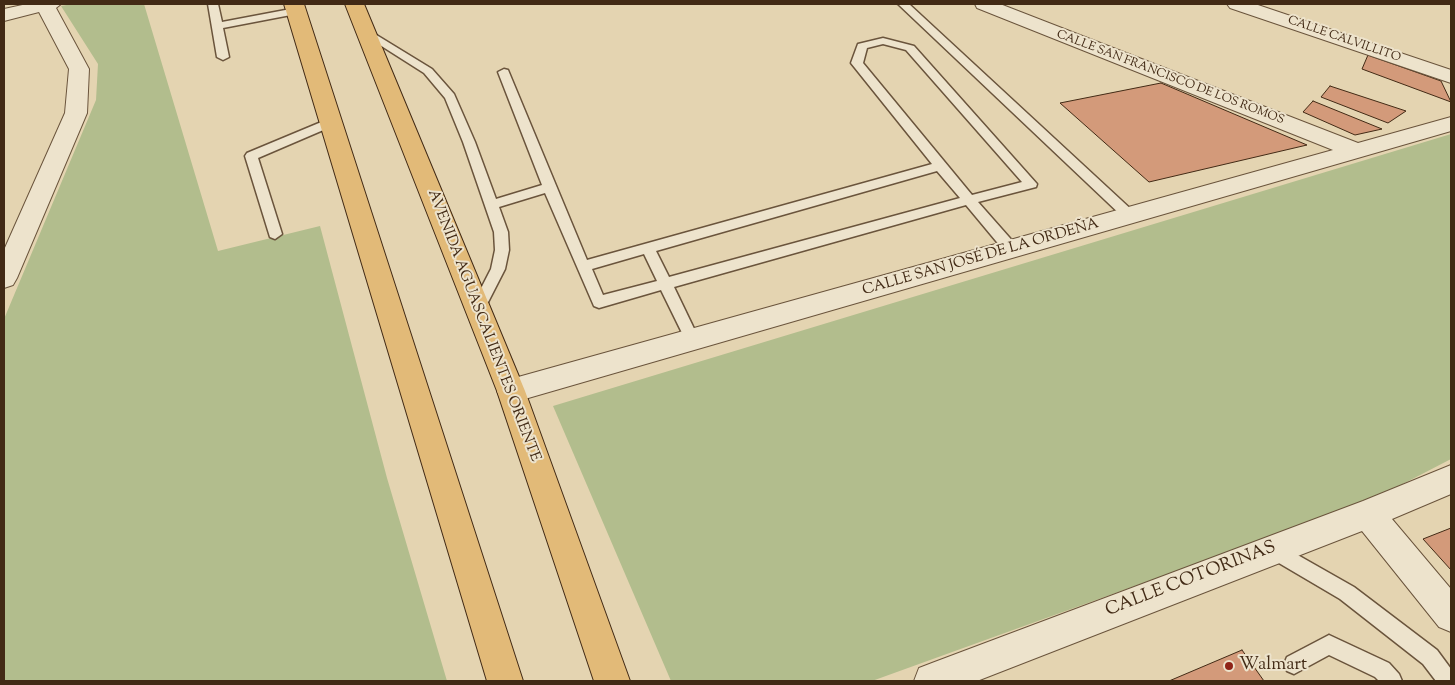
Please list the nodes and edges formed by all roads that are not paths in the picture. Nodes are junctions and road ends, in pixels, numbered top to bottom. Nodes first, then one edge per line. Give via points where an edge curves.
1 (213, 4) edge
2 (354, 4) edge
3 (903, 4) edge
4 (984, 4) edge
5 (1237, 4) edge
6 (48, 5) edge
7 (295, 7) edge
8 (1011, 9) edge
9 (4, 15) edge
10 (218, 26) junction
11 (365, 30) junction
12 (223, 56) dead end
13 (504, 72) dead end
14 (1451, 77) edge
15 (331, 122) junction
16 (1451, 124) edge
17 (1357, 151) junction
18 (940, 166) junction
19 (549, 187) junction
20 (969, 200) junction
21 (490, 205) junction
22 (1130, 216) junction
23 (275, 234) dead end
24 (648, 248) junction
25 (1011, 249) junction
26 (583, 266) junction
27 (4, 278) edge
28 (665, 284) junction
29 (478, 308) junction
30 (692, 340) junction
31 (511, 390) junction
32 (1451, 480) edge
33 (1368, 514) junction
34 (1272, 549) junction
35 (1451, 615) edge
36 (1294, 664) dead end
37 (505, 681) edge
38 (612, 681) edge
39 (932, 681) edge
40 (1392, 681) edge
41 (1448, 681) edge

1 - 10 lane
2 - 11 main road, AVENIDA AGUASCALIENTES ORIENTE
3 - 22 lane
4 - 8 street, CALLE SAN FRANCISCO DE LOS ROMOS
5 - 14 street, CALLE CALVILLITO
6 - 9 street
6 - 27 street via 80,69 76,113
7 - 10 lane
7 - 15 main road
8 - 17 street, CALLE SAN FRANCISCO DE LOS ROMOS
10 - 12 lane
11 - 21 lane via 428,71 450,98
11 - 29 main road, AVENIDA AGUASCALIENTES ORIENTE
13 - 19 lane
15 - 23 lane via 251,156
15 - 37 main road
16 - 17 street, CALLE SAN JOSÉ DE LA ORDEÑA
17 - 22 street, CALLE SAN JOSÉ DE LA ORDEÑA
18 - 20 lane
18 - 20 lane via 857,63 862,46 883,41 910,48 1031,184
18 - 24 lane
19 - 21 lane
19 - 26 lane
20 - 25 lane
20 - 28 lane
21 - 29 lane via 501,232 502,250 498,269
22 - 25 street, CALLE SAN JOSÉ DE LA ORDEÑA
24 - 26 lane
24 - 28 lane
25 - 30 street, CALLE SAN JOSÉ DE LA ORDEÑA
26 - 28 lane via 599,302
28 - 30 lane
29 - 31 main road, AVENIDA AGUASCALIENTES ORIENTE
30 - 31 street, CALLE SAN JOSÉ DE LA ORDEÑA
31 - 38 main road, AVENIDA AGUASCALIENTES ORIENTE
32 - 33 street, CALLE COTORINAS
33 - 34 street, CALLE COTORINAS
33 - 35 street
34 - 39 street, CALLE COTORINAS
34 - 41 lane via 1346,593 1430,657
36 - 40 lane via 1329,645 1382,670

